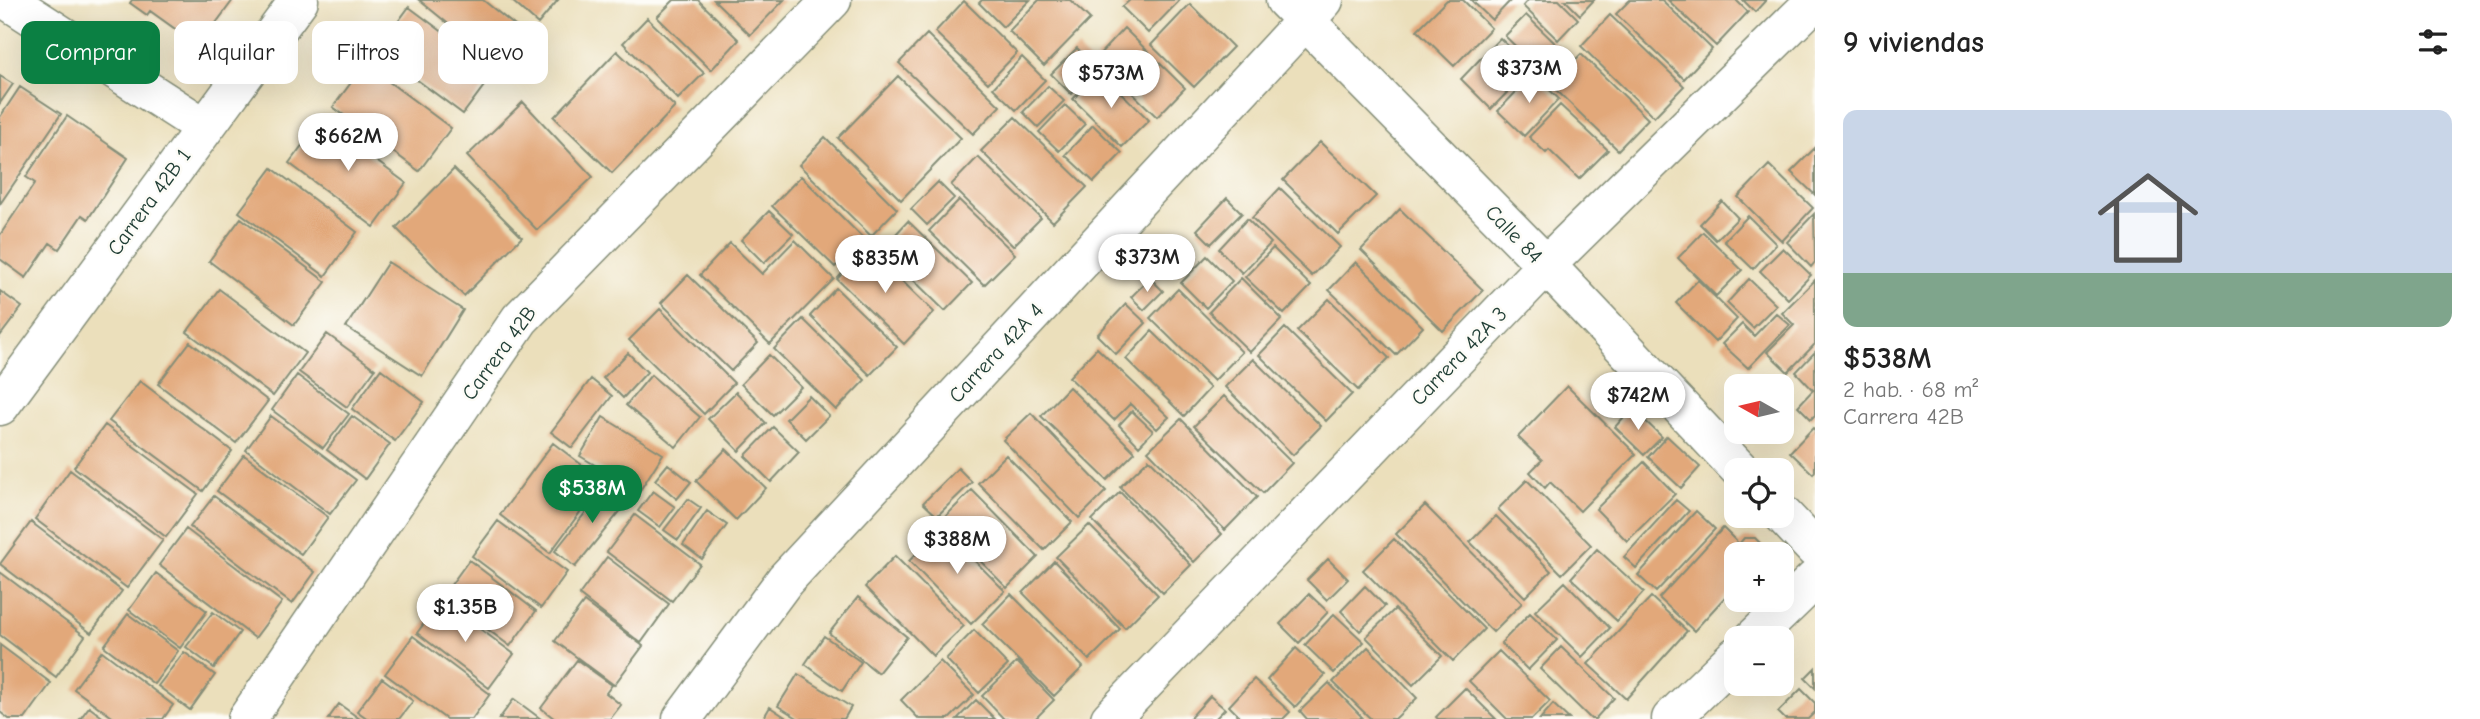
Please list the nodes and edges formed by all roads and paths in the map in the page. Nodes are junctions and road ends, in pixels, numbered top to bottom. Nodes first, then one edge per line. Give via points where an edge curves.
1 (7, 0) edge
2 (299, 0) edge
3 (832, 0) edge
4 (1815, 1) edge
5 (1304, 7) edge
6 (204, 127) junction
7 (1545, 265) junction
8 (0, 406) edge
9 (1729, 458) edge
10 (1794, 527) edge
11 (1815, 549) edge
12 (1815, 579) edge
13 (1766, 626) edge
14 (1724, 668) edge
15 (247, 719) edge
16 (682, 719) edge
17 (1110, 719) edge
18 (1671, 719) edge

1 - 6 street
2 - 6 street, Carrera 42B 1
3 - 15 street, Carrera 42B via 520,319
4 - 7 street, Carrera 42A 3
5 - 7 street, Calle 84
5 - 16 street, Carrera 42A 4 via 785,580
6 - 8 street, Carrera 42B 1
7 - 9 street, Calle 84
7 - 17 street, Carrera 42A 3
10 - 11 street
12 - 13 street
14 - 18 street

